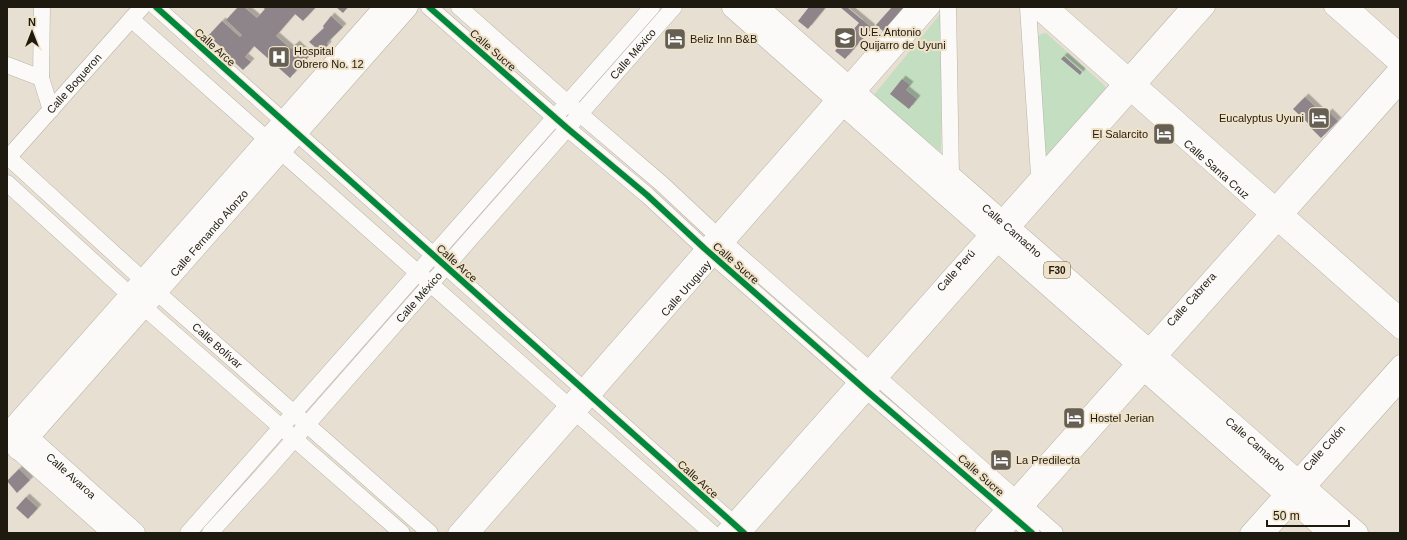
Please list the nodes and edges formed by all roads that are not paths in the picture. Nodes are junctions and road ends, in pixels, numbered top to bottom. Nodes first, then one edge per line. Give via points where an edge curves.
1 (42, 7) edge
2 (142, 7) edge
3 (156, 7) edge
4 (384, 7) edge
5 (408, 7) edge
6 (429, 7) edge
7 (459, 7) edge
8 (652, 7) edge
9 (674, 7) edge
10 (733, 7) edge
11 (757, 7) edge
12 (915, 7) edge
13 (932, 7) edge
14 (948, 7) edge
15 (1028, 7) edge
16 (1033, 7) edge
17 (1051, 7) edge
18 (1189, 7) edge
19 (1207, 7) edge
20 (1332, 7) edge
21 (1351, 7) edge
22 (131, 19) junction
23 (1400, 50) edge
24 (7, 65) edge
25 (1400, 66) edge
26 (41, 78) junction
27 (1130, 84) junction
28 (1400, 86) edge
29 (846, 96) junction
30 (567, 103) junction
31 (51, 110) junction
32 (580, 114) junction
33 (554, 117) junction
34 (290, 127) junction
35 (567, 128) junction
36 (274, 145) junction
37 (8, 158) edge
38 (1039, 175) junction
39 (951, 177) junction
40 (7, 183) edge
41 (1277, 214) junction
42 (1000, 231) junction
43 (721, 239) junction
44 (709, 252) junction
45 (433, 255) junction
46 (446, 266) junction
47 (418, 272) junction
48 (431, 284) junction
49 (150, 286) junction
50 (137, 301) junction
51 (1400, 315) edge
52 (1400, 331) edge
53 (1147, 360) junction
54 (1400, 363) edge
55 (874, 375) junction
56 (1400, 384) edge
57 (862, 387) junction
58 (587, 392) junction
59 (572, 409) junction
60 (294, 412) junction
61 (307, 424) junction
62 (281, 427) junction
63 (13, 437) edge
64 (294, 439) junction
65 (1295, 491) junction
66 (1015, 508) junction
67 (737, 531) edge
68 (113, 533) edge
69 (135, 533) edge
70 (188, 533) edge
71 (210, 533) edge
72 (402, 533) edge
73 (430, 533) edge
74 (456, 533) edge
75 (472, 533) edge
76 (712, 533) edge
77 (983, 533) edge
78 (1002, 533) edge
79 (1032, 533) edge
80 (1055, 533) edge
81 (1248, 533) edge
82 (1267, 533) edge
83 (1330, 533) edge
84 (1357, 533) edge

1 - 26 street
2 - 22 street, Calle Boqueron
3 - 34 street, Calle Arce
4 - 34 main road, Calle Fernando Alonzo
5 - 34 main road, Calle Fernando Alonzo
6 - 33 street, Calle Sucre
7 - 30 street, Calle Sucre
8 - 30 street, Calle México
9 - 32 street, Calle México
10 - 29 highway, Calle Camacho / F30
11 - 29 highway, Calle Camacho / F30
12 - 29 street, Calle Uruguay
13 - 29 street, Calle Uruguay
14 - 39 street
15 - 38 street
16 - 27 street, Calle Santa Cruz
17 - 27 street, Calle Santa Cruz
18 - 27 street, Calle Perú
19 - 27 street, Calle Perú
20 - 25 street
21 - 23 street
22 - 31 street, Calle Boqueron
22 - 36 street
24 - 26 street
25 - 41 street, Calle Cabrera
26 - 31 street
27 - 38 street, Calle Perú
27 - 41 street, Calle Santa Cruz
27 - 42 street, Calle Perú
28 - 41 street, Calle Cabrera
29 - 39 highway, Calle Camacho / F30
29 - 42 highway, Calle Camacho / F30
29 - 43 street, Calle Uruguay
30 - 32 street, Calle Sucre
30 - 33 street, Calle México
31 - 37 street, Calle Boqueron
32 - 35 street, Calle México
32 - 43 street, Calle Sucre via 662,184
33 - 35 street, Calle Sucre
33 - 45 street, Calle México
34 - 36 main road, Calle Fernando Alonzo
34 - 45 street, Calle Arce
35 - 44 street, Calle Sucre via 647,195
35 - 46 street, Calle México
36 - 47 street
36 - 49 main road, Calle Fernando Alonzo
37 - 49 street, Calle Bolívar
38 - 42 street, Calle Perú
39 - 42 highway, Calle Camacho / F30
40 - 50 street, Calle Bolívar
41 - 51 street, Calle Santa Cruz
41 - 52 street, Calle Santa Cruz
41 - 53 street, Calle Cabrera
42 - 53 highway, Calle Camacho / F30
42 - 55 street, Calle Perú
43 - 44 street, Calle Uruguay
43 - 55 street, Calle Sucre
44 - 57 street, Calle Sucre
44 - 58 street, Calle Uruguay
45 - 46 street, Calle Arce
45 - 47 street, Calle México
46 - 48 street, Calle México
46 - 58 street, Calle Arce
47 - 48 street
47 - 60 street, Calle México
48 - 59 street
48 - 61 street, Calle México
49 - 50 main road, Calle Fernando Alonzo
49 - 60 street, Calle Bolívar
50 - 62 street, Calle Bolívar
50 - 63 main road, Calle Fernando Alonzo
53 - 65 highway, Calle Camacho / F30
53 - 66 street, Calle Cabrera
54 - 65 street, Calle Colón
55 - 57 street, Calle Perú
55 - 66 street, Calle Sucre
56 - 65 street, Calle Colón
57 - 66 street, Calle Sucre
57 - 67 street, Calle Perú
58 - 59 street, Calle Uruguay
58 - 67 street, Calle Arce
59 - 74 street, Calle Uruguay
59 - 75 street, Calle Uruguay
59 - 76 street
60 - 61 street, Calle Bolívar
60 - 62 street, Calle México
61 - 64 street, Calle México
61 - 73 street, Calle Bolívar
62 - 64 street, Calle Bolívar
62 - 70 street, Calle México
63 - 68 main road, Calle Avaroa
63 - 69 main road, Calle Avaroa
64 - 71 street, Calle México
64 - 72 street, Calle Bolívar
65 - 81 street, Calle Colón
65 - 82 street, Calle Colón
65 - 83 highway, Calle Camacho / F30
65 - 84 highway, Calle Camacho / F30
66 - 77 street, Calle Cabrera
66 - 78 street, Calle Cabrera
66 - 79 street, Calle Sucre
66 - 80 street, Calle Sucre

